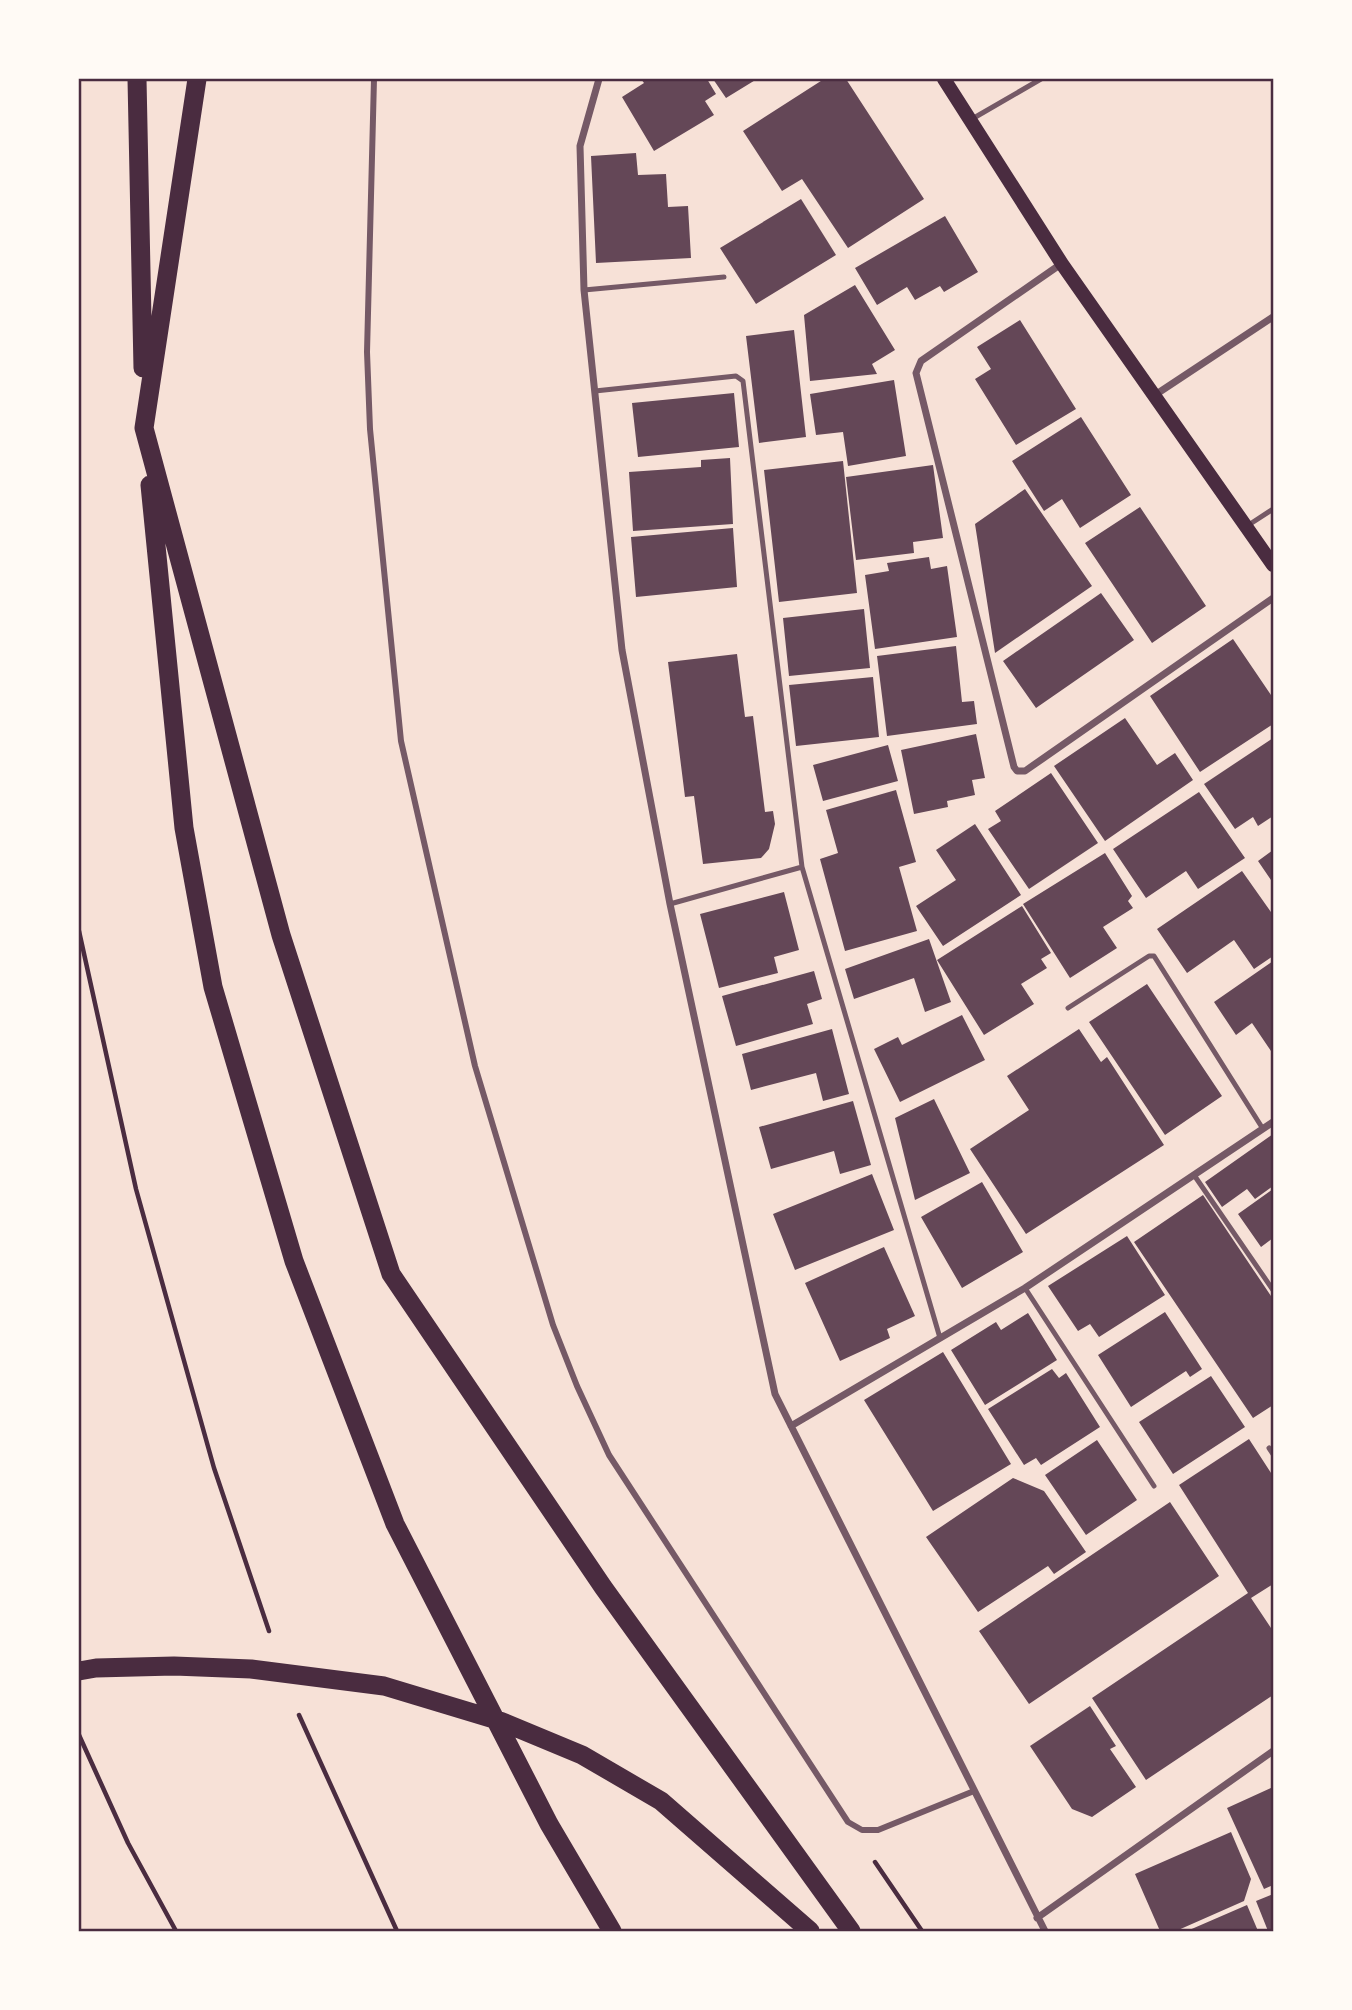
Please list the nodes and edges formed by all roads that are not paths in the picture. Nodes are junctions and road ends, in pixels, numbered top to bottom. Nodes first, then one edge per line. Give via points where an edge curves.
1 (137, 79) edge
2 (197, 79) edge
3 (374, 79) edge
4 (599, 79) edge
5 (944, 79) edge
6 (1041, 79) edge
7 (972, 119) junction
8 (1062, 264) junction
9 (724, 277) dead end
10 (584, 290) junction
11 (1273, 317) edge
12 (595, 391) junction
13 (1156, 395) junction
14 (144, 428) junction
15 (1273, 509) edge
16 (1247, 526) junction
17 (1273, 565) edge
18 (1273, 598) edge
19 (802, 867) junction
20 (670, 904) junction
21 (1068, 1008) dead end
22 (1273, 1122) edge
23 (1263, 1129) junction
24 (1194, 1175) junction
25 (1025, 1288) junction
26 (1273, 1290) edge
27 (940, 1338) junction
28 (792, 1426) junction
29 (1154, 1486) dead end
30 (79, 1671) edge
31 (1273, 1751) edge
32 (974, 1791) junction
33 (1037, 1918) junction
34 (612, 1931) edge
35 (810, 1931) edge
36 (851, 1931) edge
37 (1045, 1931) edge

1 - 14 highway
2 - 14 highway
3 - 32 street via 366,352 401,741 475,1066 553,1325 609,1455 848,1822 862,1830 878,1830
4 - 10 street via 580,146
5 - 7 main road
6 - 7 lane
7 - 8 main road
8 - 13 main road
8 - 18 street via 921,361 916,373 1014,767 1025,771
9 - 10 lane
10 - 12 street
11 - 13 street
12 - 19 lane via 736,376 743,381
12 - 20 street via 622,650
13 - 16 main road
14 - 34 highway via 184,828 210,973 293,1261 395,1524 549,1824
14 - 36 highway via 281,935 391,1274 603,1587
15 - 16 lane
16 - 17 main road
19 - 20 lane
19 - 27 lane
20 - 28 street via 775,1394
21 - 23 lane via 1153,956
22 - 23 street
23 - 24 street
24 - 25 street
24 - 26 lane
25 - 27 street
25 - 29 lane
27 - 28 street
28 - 32 street
30 - 35 highway via 251,1669 384,1686 500,1721 582,1755 661,1801
31 - 33 street
32 - 33 street
33 - 37 street

